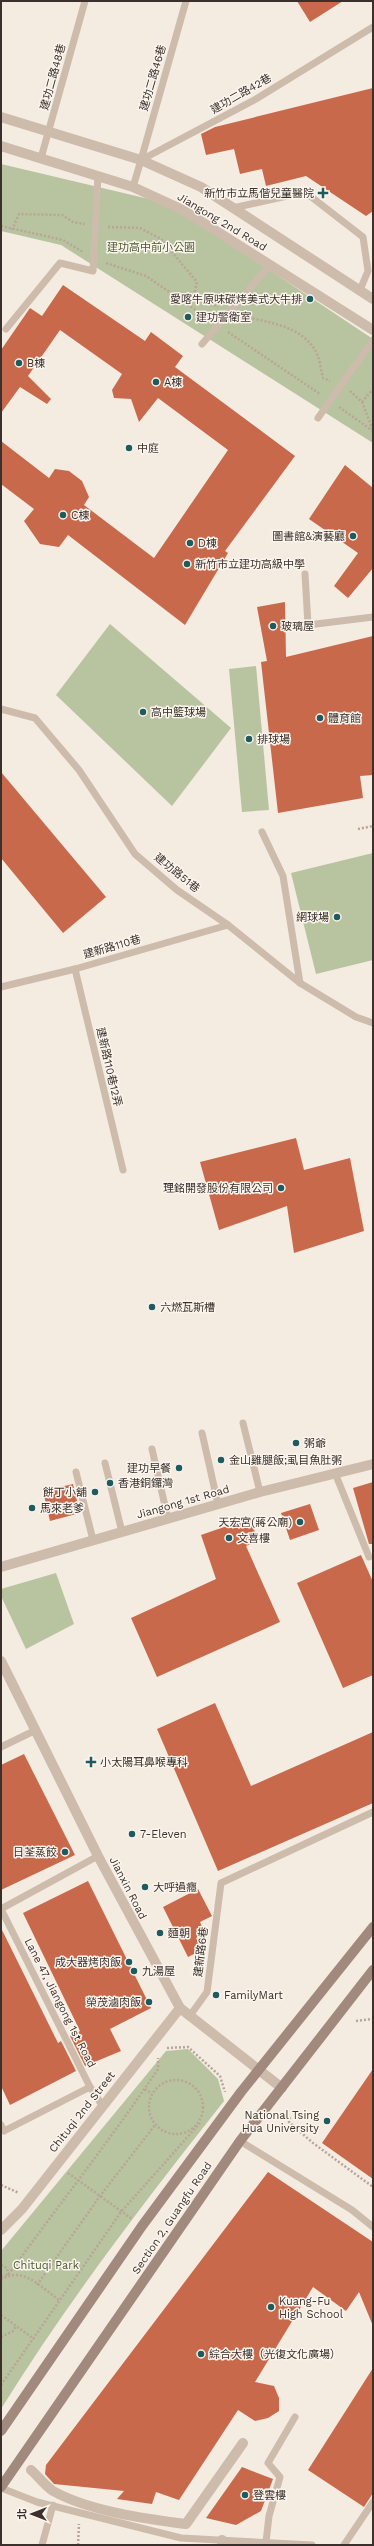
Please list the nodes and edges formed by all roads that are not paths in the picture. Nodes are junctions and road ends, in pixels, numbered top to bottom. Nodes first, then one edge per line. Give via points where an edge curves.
1 (85, 1) edge
2 (186, 1) edge
3 (373, 27) edge
4 (1, 117) edge
5 (49, 131) junction
6 (1, 146) edge
7 (41, 158) junction
8 (141, 160) junction
9 (98, 176) junction
10 (133, 187) junction
11 (233, 208) junction
12 (270, 265) junction
13 (371, 270) edge
14 (360, 290) junction
15 (373, 299) edge
16 (6, 329) dead end
17 (373, 330) edge
18 (373, 340) edge
19 (202, 344) dead end
20 (318, 418) dead end
21 (305, 574) dead end
22 (373, 617) edge
23 (1, 709) edge
24 (262, 832) dead end
25 (228, 925) junction
26 (75, 969) junction
27 (300, 983) junction
28 (1, 987) edge
29 (373, 1024) edge
30 (123, 1170) dead end
31 (243, 1423) dead end
32 (202, 1433) dead end
33 (152, 1449) dead end
34 (105, 1463) dead end
35 (373, 1464) edge
36 (76, 1472) dead end
37 (335, 1473) junction
38 (260, 1492) junction
39 (218, 1504) junction
40 (168, 1519) junction
41 (122, 1532) junction
42 (93, 1540) junction
43 (369, 1557) dead end
44 (1, 1567) edge
45 (1, 1660) edge
46 (36, 1730) junction
47 (1, 1747) edge
48 (373, 1812) edge
49 (98, 1856) junction
50 (1, 1909) edge
51 (373, 1927) edge
52 (373, 1970) edge
53 (180, 2008) junction
54 (189, 2017) junction
55 (261, 2069) junction
56 (90, 2087) junction
57 (282, 2088) junction
58 (102, 2105) junction
59 (3, 2128) edge
60 (240, 2140) junction
61 (373, 2227) edge
62 (1, 2230) edge
63 (295, 2417) dead end
64 (1, 2431) edge
65 (243, 2443) dead end
66 (31, 2470) dead end
67 (1, 2487) edge
68 (373, 2502) edge
69 (53, 2505) junction
70 (222, 2542) edge
71 (266, 2542) junction
72 (298, 2544) edge
73 (42, 2545) edge
74 (312, 2545) edge
75 (344, 2545) edge

1 - 5 lane, 建功二路48巷
2 - 8 lane, 建功二路46巷
3 - 8 lane, 建功二路42巷 via 256,99
4 - 5 street, Jiangong 2nd Road
5 - 7 lane, 建功二路48巷
5 - 8 street, Jiangong 2nd Road
6 - 7 street, Jiangong 2nd Road
7 - 9 street, Jiangong 2nd Road
8 - 10 lane
8 - 11 street, Jiangong 2nd Road via 201,187
9 - 10 street, Jiangong 2nd Road
9 - 16 lane via 93,271 60,263
10 - 12 street, Jiangong 2nd Road via 183,210
11 - 13 lane via 305,192 363,237
11 - 14 street, Jiangong 2nd Road
12 - 17 street, Jiangong 2nd Road
12 - 19 lane
13 - 14 lane
14 - 15 street, Jiangong 2nd Road
18 - 20 lane
21 - 22 lane via 308,625
23 - 25 lane, 建功路51巷 via 36,718 79,770 135,854 177,890
24 - 27 lane via 283,876
25 - 26 lane, 建新路110巷
25 - 27 lane, 建功路51巷
26 - 28 lane, 建新路110巷
26 - 30 lane, 建新路110巷12弄
27 - 29 lane, 建功路51巷 via 356,1017
31 - 38 lane
32 - 39 lane
33 - 40 lane
34 - 41 lane
35 - 37 street, Jiangong 1st Road
36 - 42 lane
37 - 38 street, Jiangong 1st Road
37 - 43 lane
38 - 39 street, Jiangong 1st Road
39 - 40 street, Jiangong 1st Road
40 - 41 street, Jiangong 1st Road
41 - 42 street, Jiangong 1st Road
42 - 44 street, Jiangong 1st Road
45 - 46 street, Jianxin Road
46 - 47 lane
46 - 49 street, Jianxin Road
48 - 54 lane, 建新路6巷 via 221,1883 207,1992
49 - 50 lane
49 - 53 street, Jianxin Road
50 - 56 lane, Lane 47, Jiangong 1st Road
51 - 55 main road, Section 2, Guangfu Road
52 - 57 main road, Section 2, Guangfu Road
53 - 54 street, Jianxin Road
53 - 58 street, Chituqi 2nd Street
54 - 55 street, Jianxin Road
55 - 57 street, Jianxin Road
55 - 64 main road, Section 2, Guangfu Road via 142,2226
56 - 58 lane, Lane 47, Jiangong 1st Road
56 - 59 lane
57 - 60 main road, Section 2, Guangfu Road
58 - 62 street, Chituqi 2nd Street via 29,2200
60 - 61 lane via 352,2210
60 - 67 main road, Section 2, Guangfu Road
63 - 71 lane via 268,2463 280,2477 269,2516
65 - 66 street via 186,2524 142,2518 74,2500 52,2490
67 - 69 lane
68 - 75 lane
69 - 70 lane via 181,2538
69 - 73 lane
70 - 71 lane
71 - 72 lane
72 - 74 lane

